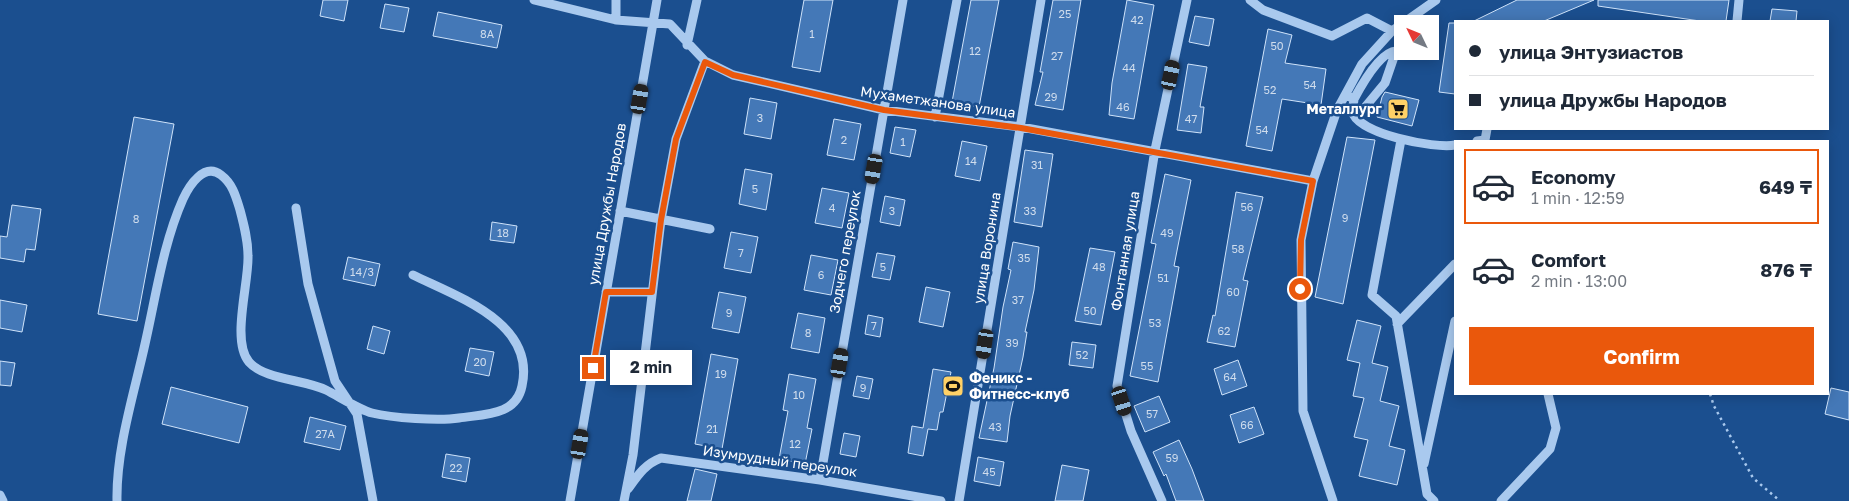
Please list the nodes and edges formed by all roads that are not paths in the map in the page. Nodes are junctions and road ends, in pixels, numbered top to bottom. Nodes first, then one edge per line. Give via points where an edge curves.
1 (534, 0) edge
2 (616, 0) edge
3 (657, 0) edge
4 (697, 0) edge
5 (903, 0) edge
6 (957, 0) edge
7 (1041, 0) edge
8 (1187, 0) edge
9 (1250, 0) edge
10 (1436, 0) edge
11 (1739, 0) edge
12 (616, 20) junction
13 (1737, 20) edge
14 (653, 24) junction
15 (1392, 31) junction
16 (687, 45) junction
17 (705, 62) junction
18 (1345, 93) junction
19 (1354, 100) junction
20 (884, 110) junction
21 (935, 117) junction
22 (1356, 118) junction
23 (1021, 128) junction
24 (1401, 140) junction
25 (1454, 145) edge
26 (1155, 150) junction
27 (1313, 181) junction
28 (296, 208) dead end
29 (620, 212) junction
30 (661, 220) junction
31 (710, 229) dead end
32 (1454, 265) edge
33 (413, 275) dead end
34 (606, 292) junction
35 (652, 292) junction
36 (1397, 324) junction
37 (1454, 326) edge
38 (1548, 395) edge
39 (349, 400) junction
40 (1423, 469) junction
41 (820, 480) junction
42 (627, 490) junction
43 (0, 495) edge
44 (3, 501) edge
45 (117, 501) edge
46 (374, 501) edge
47 (570, 501) edge
48 (624, 501) edge
49 (941, 501) edge
50 (959, 501) edge
51 (1162, 501) edge
52 (1332, 501) edge
53 (1434, 501) edge
54 (1501, 501) edge

1 - 12 street
2 - 12 street
3 - 14 street, улица Дружбы Народов
4 - 16 street
5 - 20 street, Зодчего переулок
6 - 21 street
7 - 23 street, улица Воронина
8 - 26 street, Фонтанная улица
9 - 15 street via 1263,10 1332,36 1367,18
10 - 15 street
11 - 13 street
12 - 14 street
14 - 16 street, Мухаметжанова улица via 670,24
14 - 29 street, улица Дружбы Народов
15 - 18 street via 1362,64
16 - 17 street, Мухаметжанова улица
17 - 20 street, Мухаметжанова улица via 733,75
17 - 30 street via 676,139
18 - 19 street
18 - 27 street
19 - 22 street via 1352,110
19 - 22 street via 1377,65 1396,51 1385,83
20 - 21 street, Мухаметжанова улица
20 - 41 street, Зодчего переулок
21 - 23 street, Мухаметжанова улица
22 - 24 street
23 - 26 street, Мухаметжанова улица
23 - 50 street, улица Воронина
24 - 25 street via 1443,147
24 - 36 street via 1372,295 1396,316
26 - 27 street, Мухаметжанова улица
26 - 51 street, Фонтанная улица via 1116,386
27 - 52 street via 1301,240 1303,411
28 - 39 street via 308,284 335,381
29 - 30 street
29 - 34 street, улица Дружбы Народов
30 - 31 street
30 - 35 street
32 - 36 street
33 - 39 street via 499,320 516,338 526,372 521,391 505,411 452,419 370,412
34 - 35 street
34 - 47 street, улица Дружбы Народов
35 - 42 street
36 - 40 street
37 - 40 street
38 - 54 street via 1556,428 1550,449
39 - 45 street via 310,382 272,376 256,368 243,352 241,337 248,256 245,226 233,187 216,172 205,173 196,179 184,198 166,256 124,438
39 - 46 street via 361,430
40 - 53 street via 1427,494
41 - 42 street, Изумрудный переулок via 661,458 643,468
41 - 49 street, Изумрудный переулок
42 - 48 street
43 - 44 street

